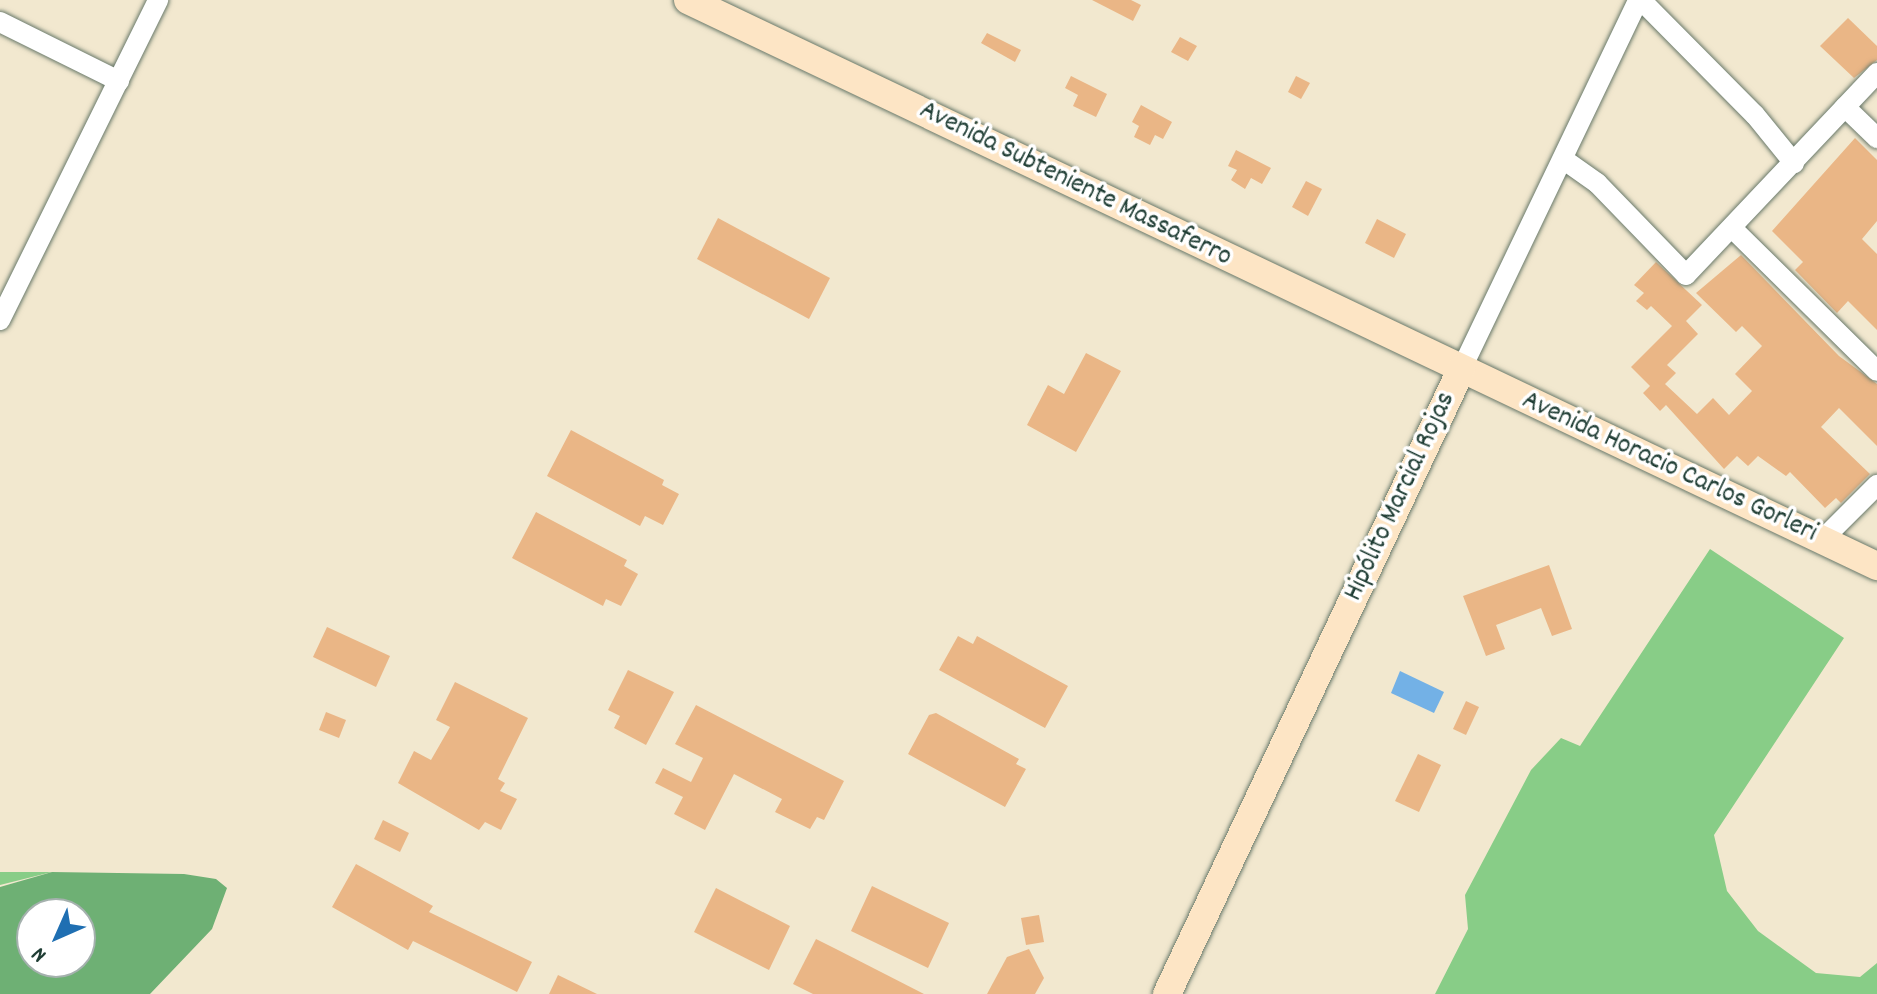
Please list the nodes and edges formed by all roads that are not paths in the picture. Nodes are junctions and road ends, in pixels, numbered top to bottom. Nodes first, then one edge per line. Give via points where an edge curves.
1 (158, 0) edge
2 (688, 0) edge
3 (1640, 0) edge
4 (0, 22) edge
5 (1877, 73) edge
6 (119, 81) junction
7 (1845, 107) junction
8 (1877, 138) edge
9 (1563, 159) junction
10 (1794, 163) junction
11 (1733, 229) junction
12 (0, 320) edge
13 (1461, 370) junction
14 (1877, 371) edge
15 (1877, 485) edge
16 (1822, 540) junction
17 (1877, 566) edge
18 (1167, 994) edge

1 - 6 street
2 - 13 main road, Avenida Subteniente Massaferro
3 - 9 street, Hipólito Marcial Rojas
3 - 10 street via 1755,115
4 - 6 street
5 - 7 street
6 - 12 street
7 - 8 street
7 - 10 street
9 - 11 street via 1597,183 1686,275
9 - 13 street, Hipólito Marcial Rojas
10 - 11 street
11 - 14 street
13 - 16 main road, Avenida Horacio Carlos Gorleri
13 - 18 main road, Hipólito Marcial Rojas
15 - 16 street
16 - 17 main road, Avenida Horacio Carlos Gorleri

